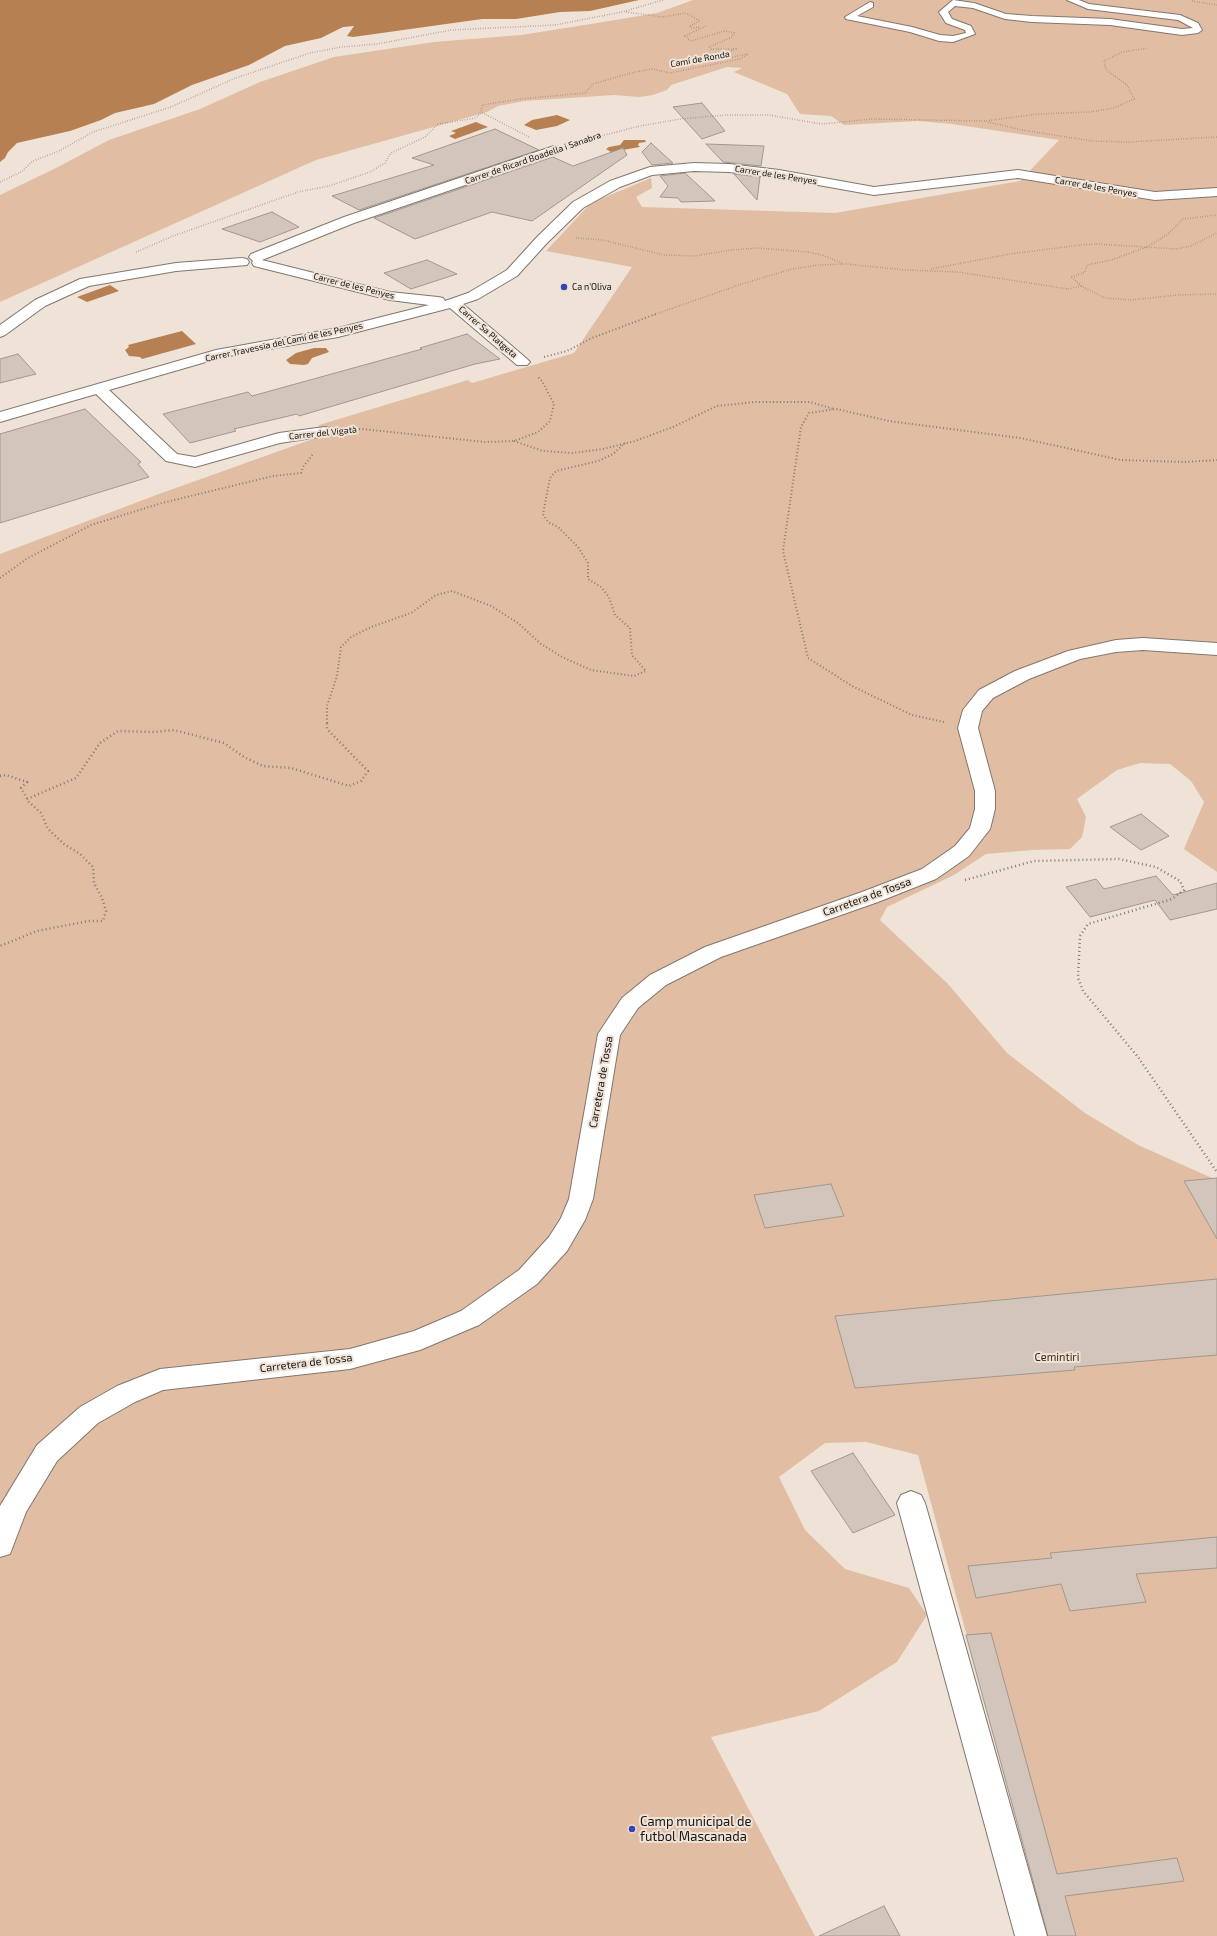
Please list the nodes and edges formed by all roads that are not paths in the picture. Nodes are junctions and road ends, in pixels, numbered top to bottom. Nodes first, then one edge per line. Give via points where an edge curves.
1 (1071, 0) edge
2 (870, 5) dead end
3 (554, 150) road end
4 (1217, 192) edge
5 (258, 260) junction
6 (454, 303) junction
7 (0, 332) edge
8 (522, 362) road end
9 (98, 388) junction
10 (0, 417) edge
11 (325, 432) road end
12 (1217, 649) edge
13 (911, 1503) dead end
14 (0, 1545) edge
15 (1031, 1936) edge

1 - 2 lane via 1088,6 1180,18 1198,30 1182,32 1110,22 1032,19 1005,16 974,6 953,4 943,12 949,21 968,28 971,34 953,39 939,38 849,17
3 - 5 street, Carrer de Ricard Boadella i Sanabra via 349,220
4 - 6 street, Carrer de les Penyes via 1155,196 1018,174 874,191 729,168 650,171 615,184 578,205 540,241 512,273 473,296
5 - 6 street, Carrer de les Penyes via 390,296
5 - 7 street via 250,265 242,262 176,267 85,282 40,303
6 - 8 street, Carrer Sa Platgeta
6 - 9 street, Carrer Travessia del Camí de les Penyes via 338,332 221,353
9 - 10 street, Carrer Travessia del Camí de les Penyes
9 - 11 street, Carrer del Vigatà via 172,458 195,462 279,438
12 - 14 street, Carretera de Tossa via 1143,644 1116,646 1075,655 1022,675 986,694 973,710 968,728 985,791 985,809 980,830 962,851 929,874 713,952 658,980 630,1003 608,1034 581,1199 573,1220 558,1244 528,1277 470,1318 420,1340 350,1359 160,1380 126,1394 90,1415 47,1454 13,1508
13 - 15 street

